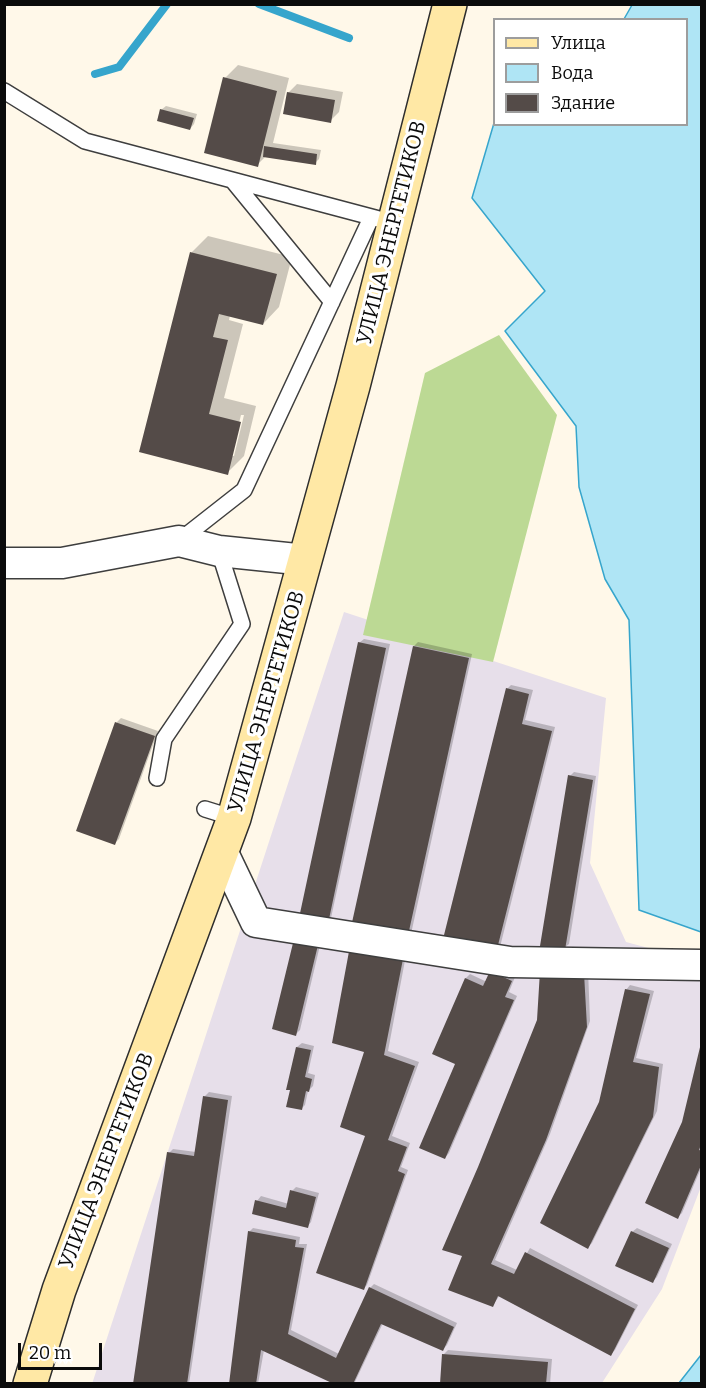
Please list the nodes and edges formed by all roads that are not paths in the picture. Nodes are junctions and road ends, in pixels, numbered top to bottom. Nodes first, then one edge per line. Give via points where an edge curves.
1 (450, 4) edge
2 (4, 91) edge
3 (233, 181) junction
4 (383, 220) junction
5 (332, 302) junction
6 (179, 541) junction
7 (219, 551) junction
8 (306, 560) junction
9 (4, 563) edge
10 (157, 778) dead end
11 (222, 852) junction
12 (702, 965) edge
13 (30, 1383) edge

1 - 4 main road, УЛИЦА ЭНЕРГЕТИКОВ
2 - 3 lane via 85,141
3 - 4 lane
3 - 5 lane
4 - 5 lane
4 - 8 main road, УЛИЦА ЭНЕРГЕТИКОВ
5 - 6 lane via 244,490
6 - 7 street
6 - 9 street via 62,563
7 - 8 street
7 - 10 lane via 242,624 164,739
8 - 11 main road, УЛИЦА ЭНЕРГЕТИКОВ via 220,814
11 - 12 street via 256,922 510,962
11 - 13 main road, УЛИЦА ЭНЕРГЕТИКОВ via 59,1290

